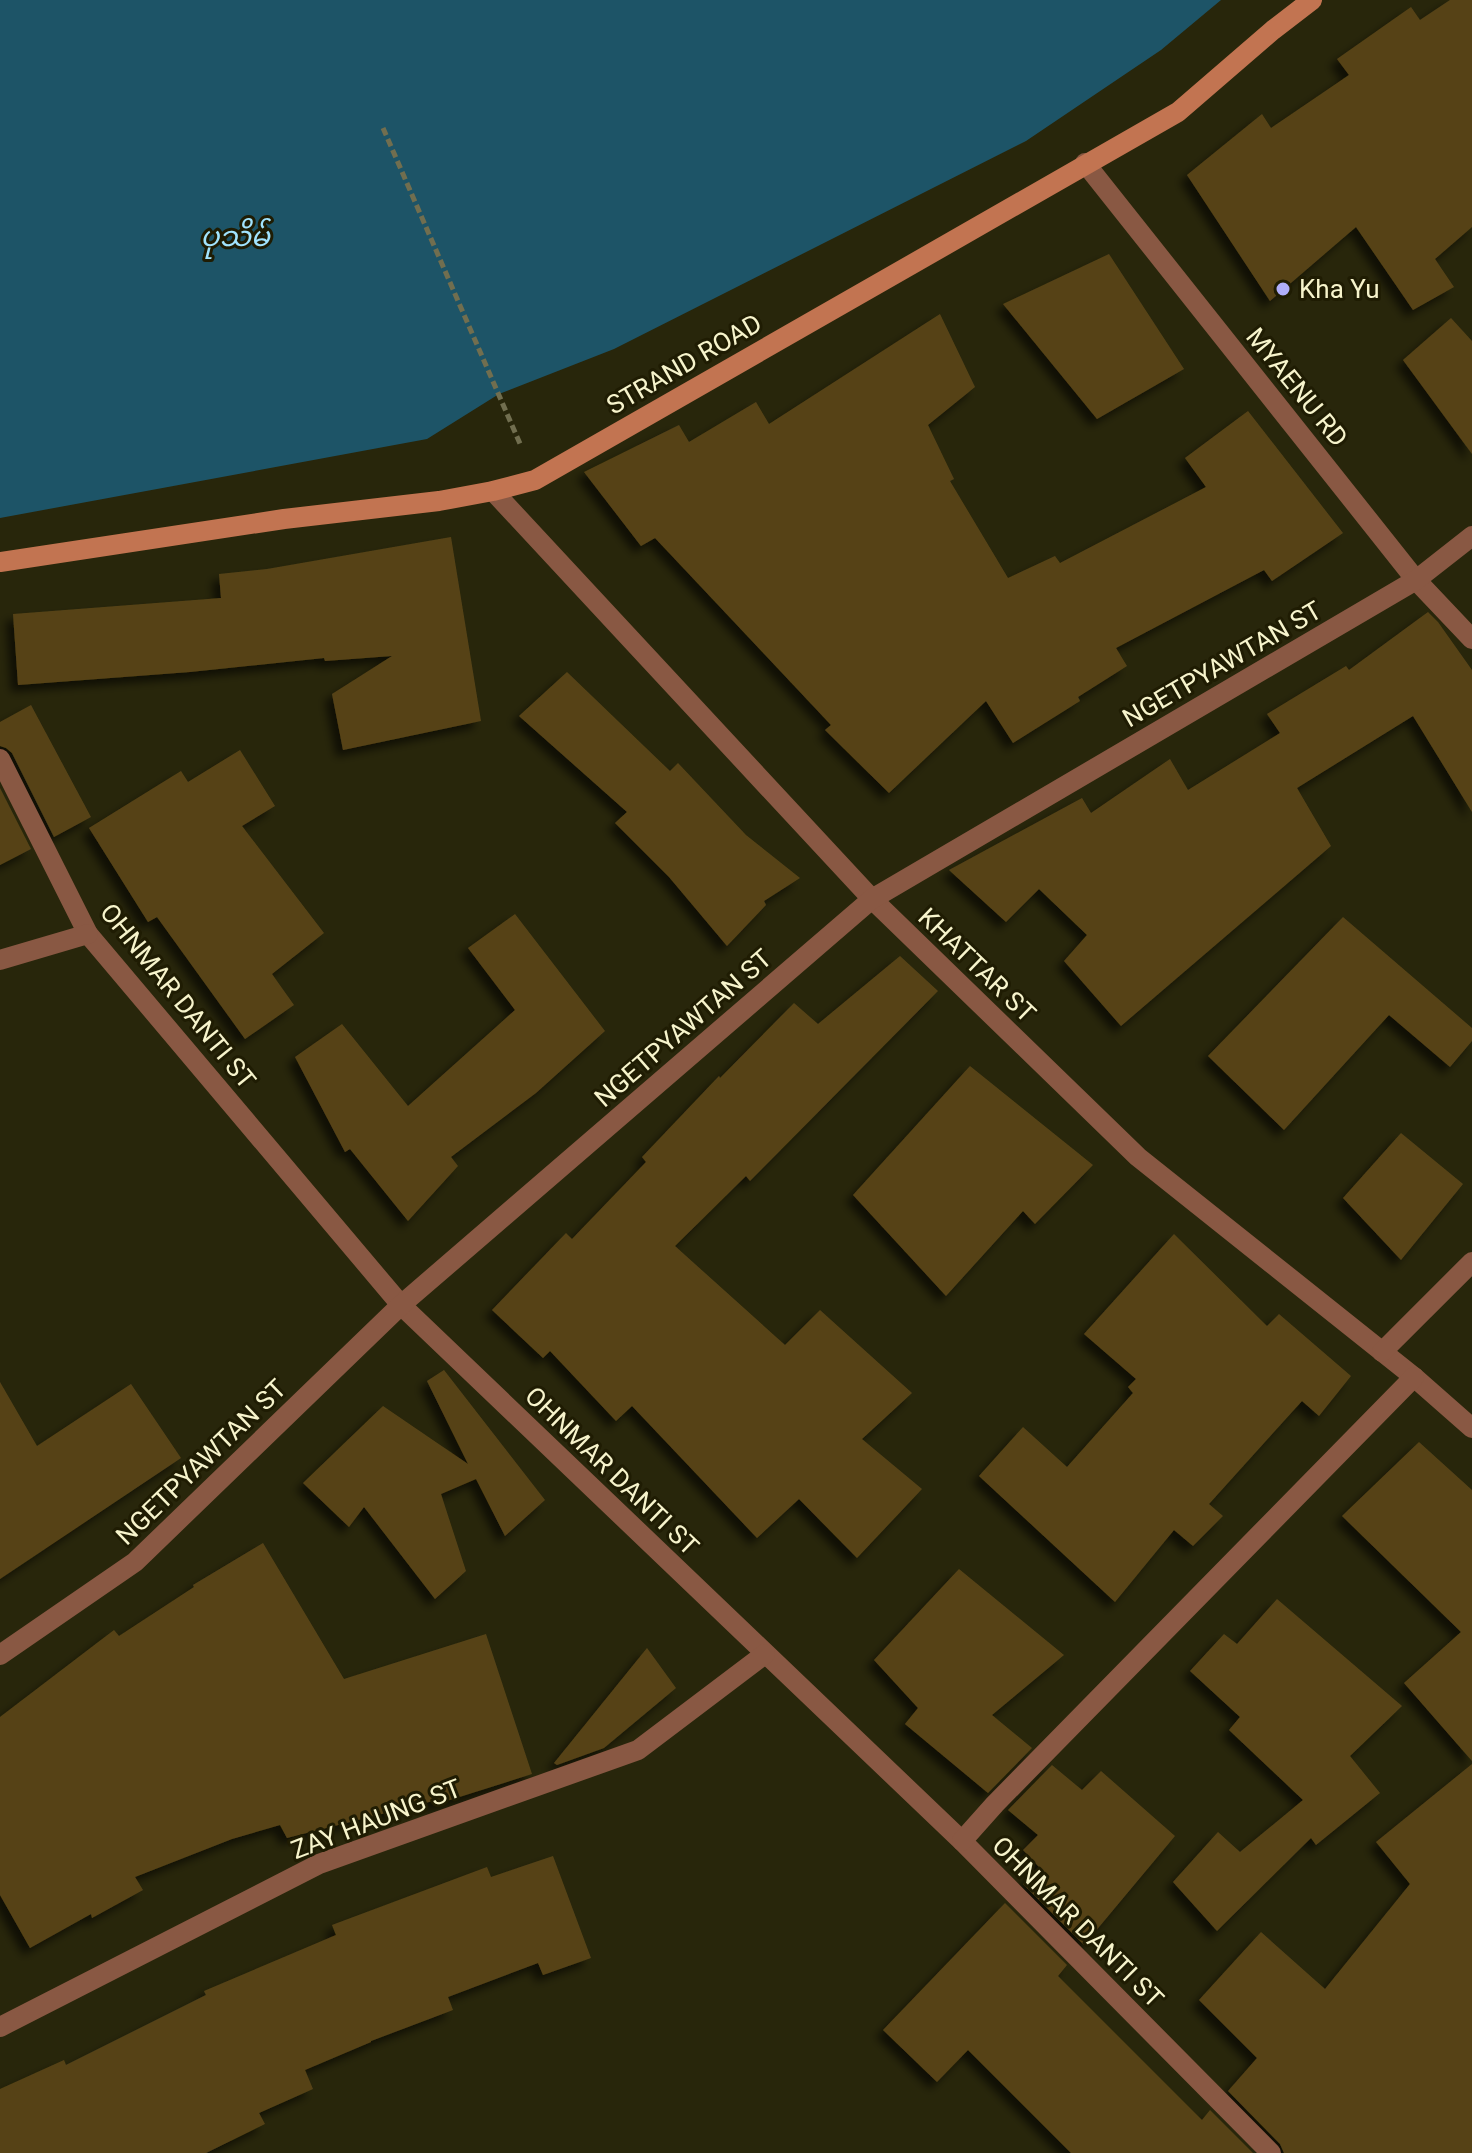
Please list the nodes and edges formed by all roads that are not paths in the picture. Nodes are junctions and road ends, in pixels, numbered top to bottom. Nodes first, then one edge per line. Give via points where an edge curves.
1 (1312, 0) edge
2 (1085, 163) junction
3 (493, 491) junction
4 (1472, 536) edge
5 (0, 562) edge
6 (1416, 580) junction
7 (1472, 639) edge
8 (0, 759) edge
9 (872, 899) junction
10 (88, 934) junction
11 (0, 960) edge
12 (1472, 1262) edge
13 (401, 1305) junction
14 (1382, 1352) junction
15 (1414, 1377) junction
16 (1472, 1428) edge
17 (765, 1654) junction
18 (0, 1655) edge
19 (962, 1841) junction
20 (0, 2027) edge
21 (1271, 2153) edge

1 - 2 street, STRAND ROAD via 1178,112
2 - 3 street, STRAND ROAD via 535,480
2 - 6 street, MYAENU RD
3 - 5 street, STRAND ROAD
3 - 9 street, KHATTAR ST
4 - 6 street, NGETPYAWTAN ST
6 - 7 street, MYAENU RD
6 - 9 street, NGETPYAWTAN ST
8 - 10 street, OHNMAR DANTI ST
9 - 13 street, NGETPYAWTAN ST
9 - 14 street, KHATTAR ST via 1138,1157
10 - 11 street
10 - 13 street, OHNMAR DANTI ST
12 - 14 street
13 - 17 street, OHNMAR DANTI ST
13 - 18 street, NGETPYAWTAN ST via 135,1562
14 - 15 street, KHATTAR ST
15 - 16 street, KHATTAR ST
15 - 19 street
17 - 19 street, OHNMAR DANTI ST
17 - 20 street, ZAY HAUNG ST via 638,1750 319,1864
19 - 21 street, OHNMAR DANTI ST

